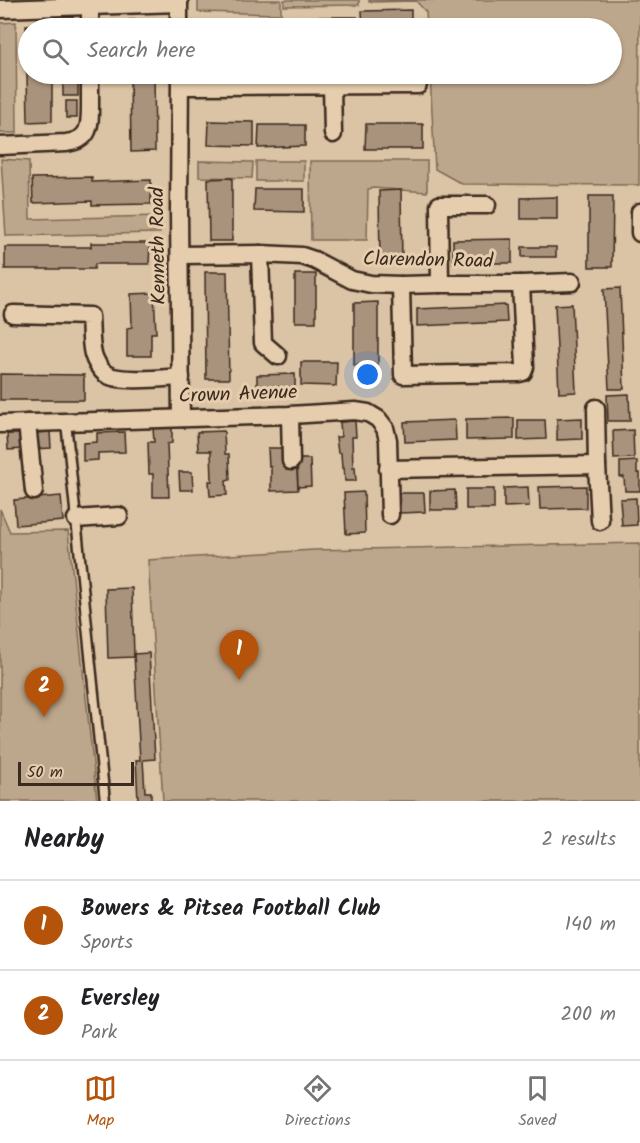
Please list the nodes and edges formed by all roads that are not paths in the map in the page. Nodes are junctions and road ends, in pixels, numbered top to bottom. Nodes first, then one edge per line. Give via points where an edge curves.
1 (179, 2) edge
2 (90, 6) junction
3 (0, 9) edge
4 (90, 18) edge
5 (179, 18) edge
6 (90, 84) edge
7 (180, 84) edge
8 (302, 84) edge
9 (332, 85) junction
10 (418, 85) dead end
11 (333, 134) dead end
12 (0, 146) edge
13 (487, 205) dead end
14 (640, 212) edge
15 (640, 233) edge
16 (260, 254) junction
17 (180, 255) junction
18 (572, 282) dead end
19 (440, 284) junction
20 (521, 284) junction
21 (401, 285) junction
22 (13, 314) dead end
23 (278, 356) dead end
24 (181, 377) junction
25 (596, 408) dead end
26 (290, 415) junction
27 (181, 418) junction
28 (66, 422) junction
29 (27, 423) junction
30 (0, 424) edge
31 (291, 461) dead end
32 (597, 465) junction
33 (388, 470) junction
34 (34, 491) dead end
35 (390, 515) dead end
36 (119, 516) dead end
37 (76, 519) junction
38 (600, 521) dead end
39 (105, 801) edge

1 - 2 street
1 - 5 street
2 - 3 street
2 - 4 street
6 - 12 street via 90,122 83,137 66,143
7 - 17 street, Kenneth Road
8 - 9 street
9 - 10 street
9 - 11 street
13 - 19 street via 439,205
14 - 15 street
16 - 17 street, Clarendon Road
16 - 21 street, Clarendon Road via 302,256 352,280
16 - 23 street via 263,343
17 - 24 street, Kenneth Road
18 - 20 street, Clarendon Road
19 - 20 street, Clarendon Road
19 - 21 street, Clarendon Road
20 - 21 street via 523,372 403,375
22 - 24 street via 90,316 93,355 106,375
24 - 27 street, Kenneth Road
25 - 32 street
26 - 27 street, Crown Avenue
26 - 31 street
26 - 33 street, Crown Avenue via 368,413 385,428
27 - 28 street, Crown Avenue
28 - 29 street, Crown Avenue
28 - 37 lane
29 - 30 street, Crown Avenue
29 - 34 street
32 - 33 street
32 - 38 street
33 - 35 street, Crown Avenue
36 - 37 street
37 - 39 lane

